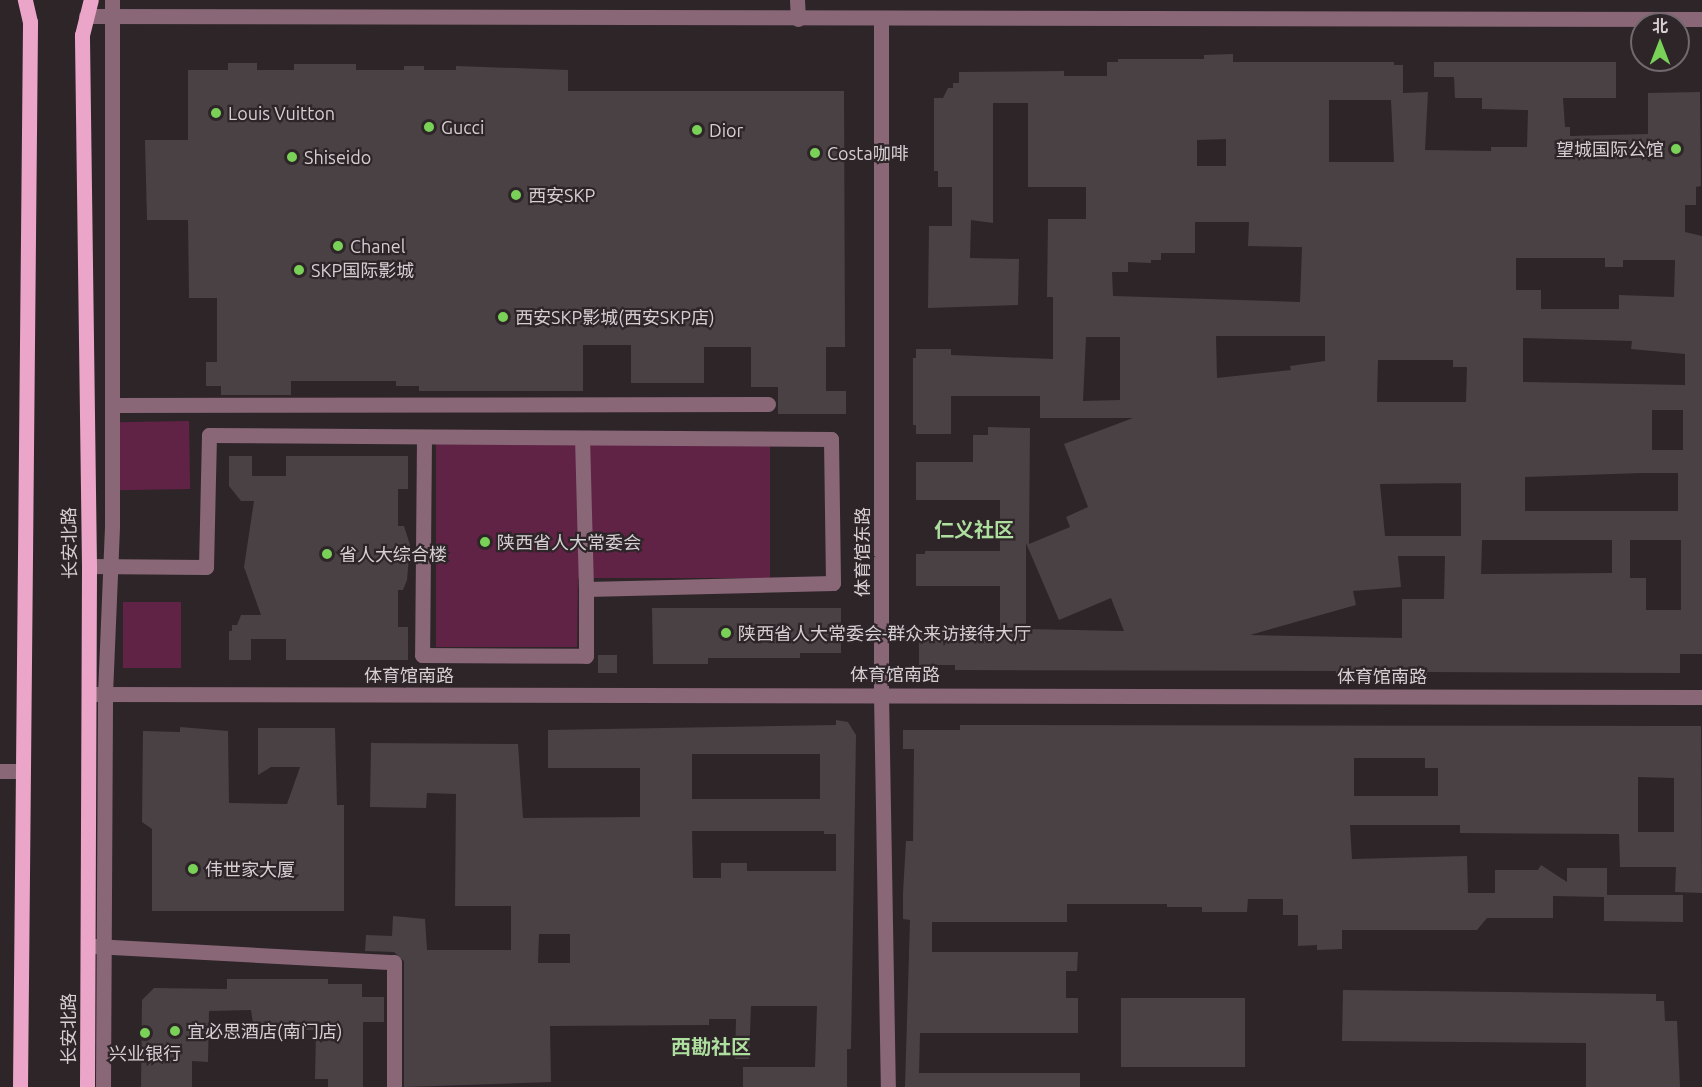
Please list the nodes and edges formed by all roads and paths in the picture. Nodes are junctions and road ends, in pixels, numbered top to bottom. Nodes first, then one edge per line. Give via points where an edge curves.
1 (25, 0) edge
2 (91, 0) edge
3 (112, 0) edge
4 (797, 0) edge
5 (86, 16) junction
6 (111, 16) junction
7 (881, 18) junction
8 (798, 19) junction
9 (1702, 19) edge
10 (112, 405) junction
11 (768, 405) dead end
12 (424, 438) junction
13 (582, 438) junction
14 (89, 566) junction
15 (110, 566) junction
16 (586, 589) junction
17 (89, 694) junction
18 (105, 694) junction
19 (881, 694) junction
20 (1702, 697) edge
21 (0, 771) edge
22 (21, 771) junction
23 (96, 946) junction
24 (20, 1087) edge
25 (87, 1087) edge
26 (103, 1087) edge
27 (394, 1087) edge
28 (888, 1087) edge

1 - 22 main road via 30,22
2 - 5 main road, 长安北路
3 - 6 street
4 - 8 street
5 - 6 street
5 - 14 main road, 长安北路 via 82,34
6 - 8 street
6 - 10 street
7 - 8 street
7 - 9 street
7 - 19 street, 体育馆东路
10 - 11 street
10 - 15 street
12 - 13 street
12 - 15 street via 209,435 206,567
12 - 16 street via 422,655 586,656
13 - 16 street
13 - 16 street via 831,439 833,583
14 - 15 street
14 - 17 main road, 长安北路
15 - 18 street
17 - 18 street, 体育馆南路
17 - 23 main road, 长安北路
18 - 19 street, 体育馆南路
18 - 23 street
19 - 20 street, 体育馆南路
19 - 28 street, 体育馆东路
21 - 22 street
22 - 24 main road
23 - 25 main road, 长安北路
23 - 26 street
23 - 27 street via 394,962

